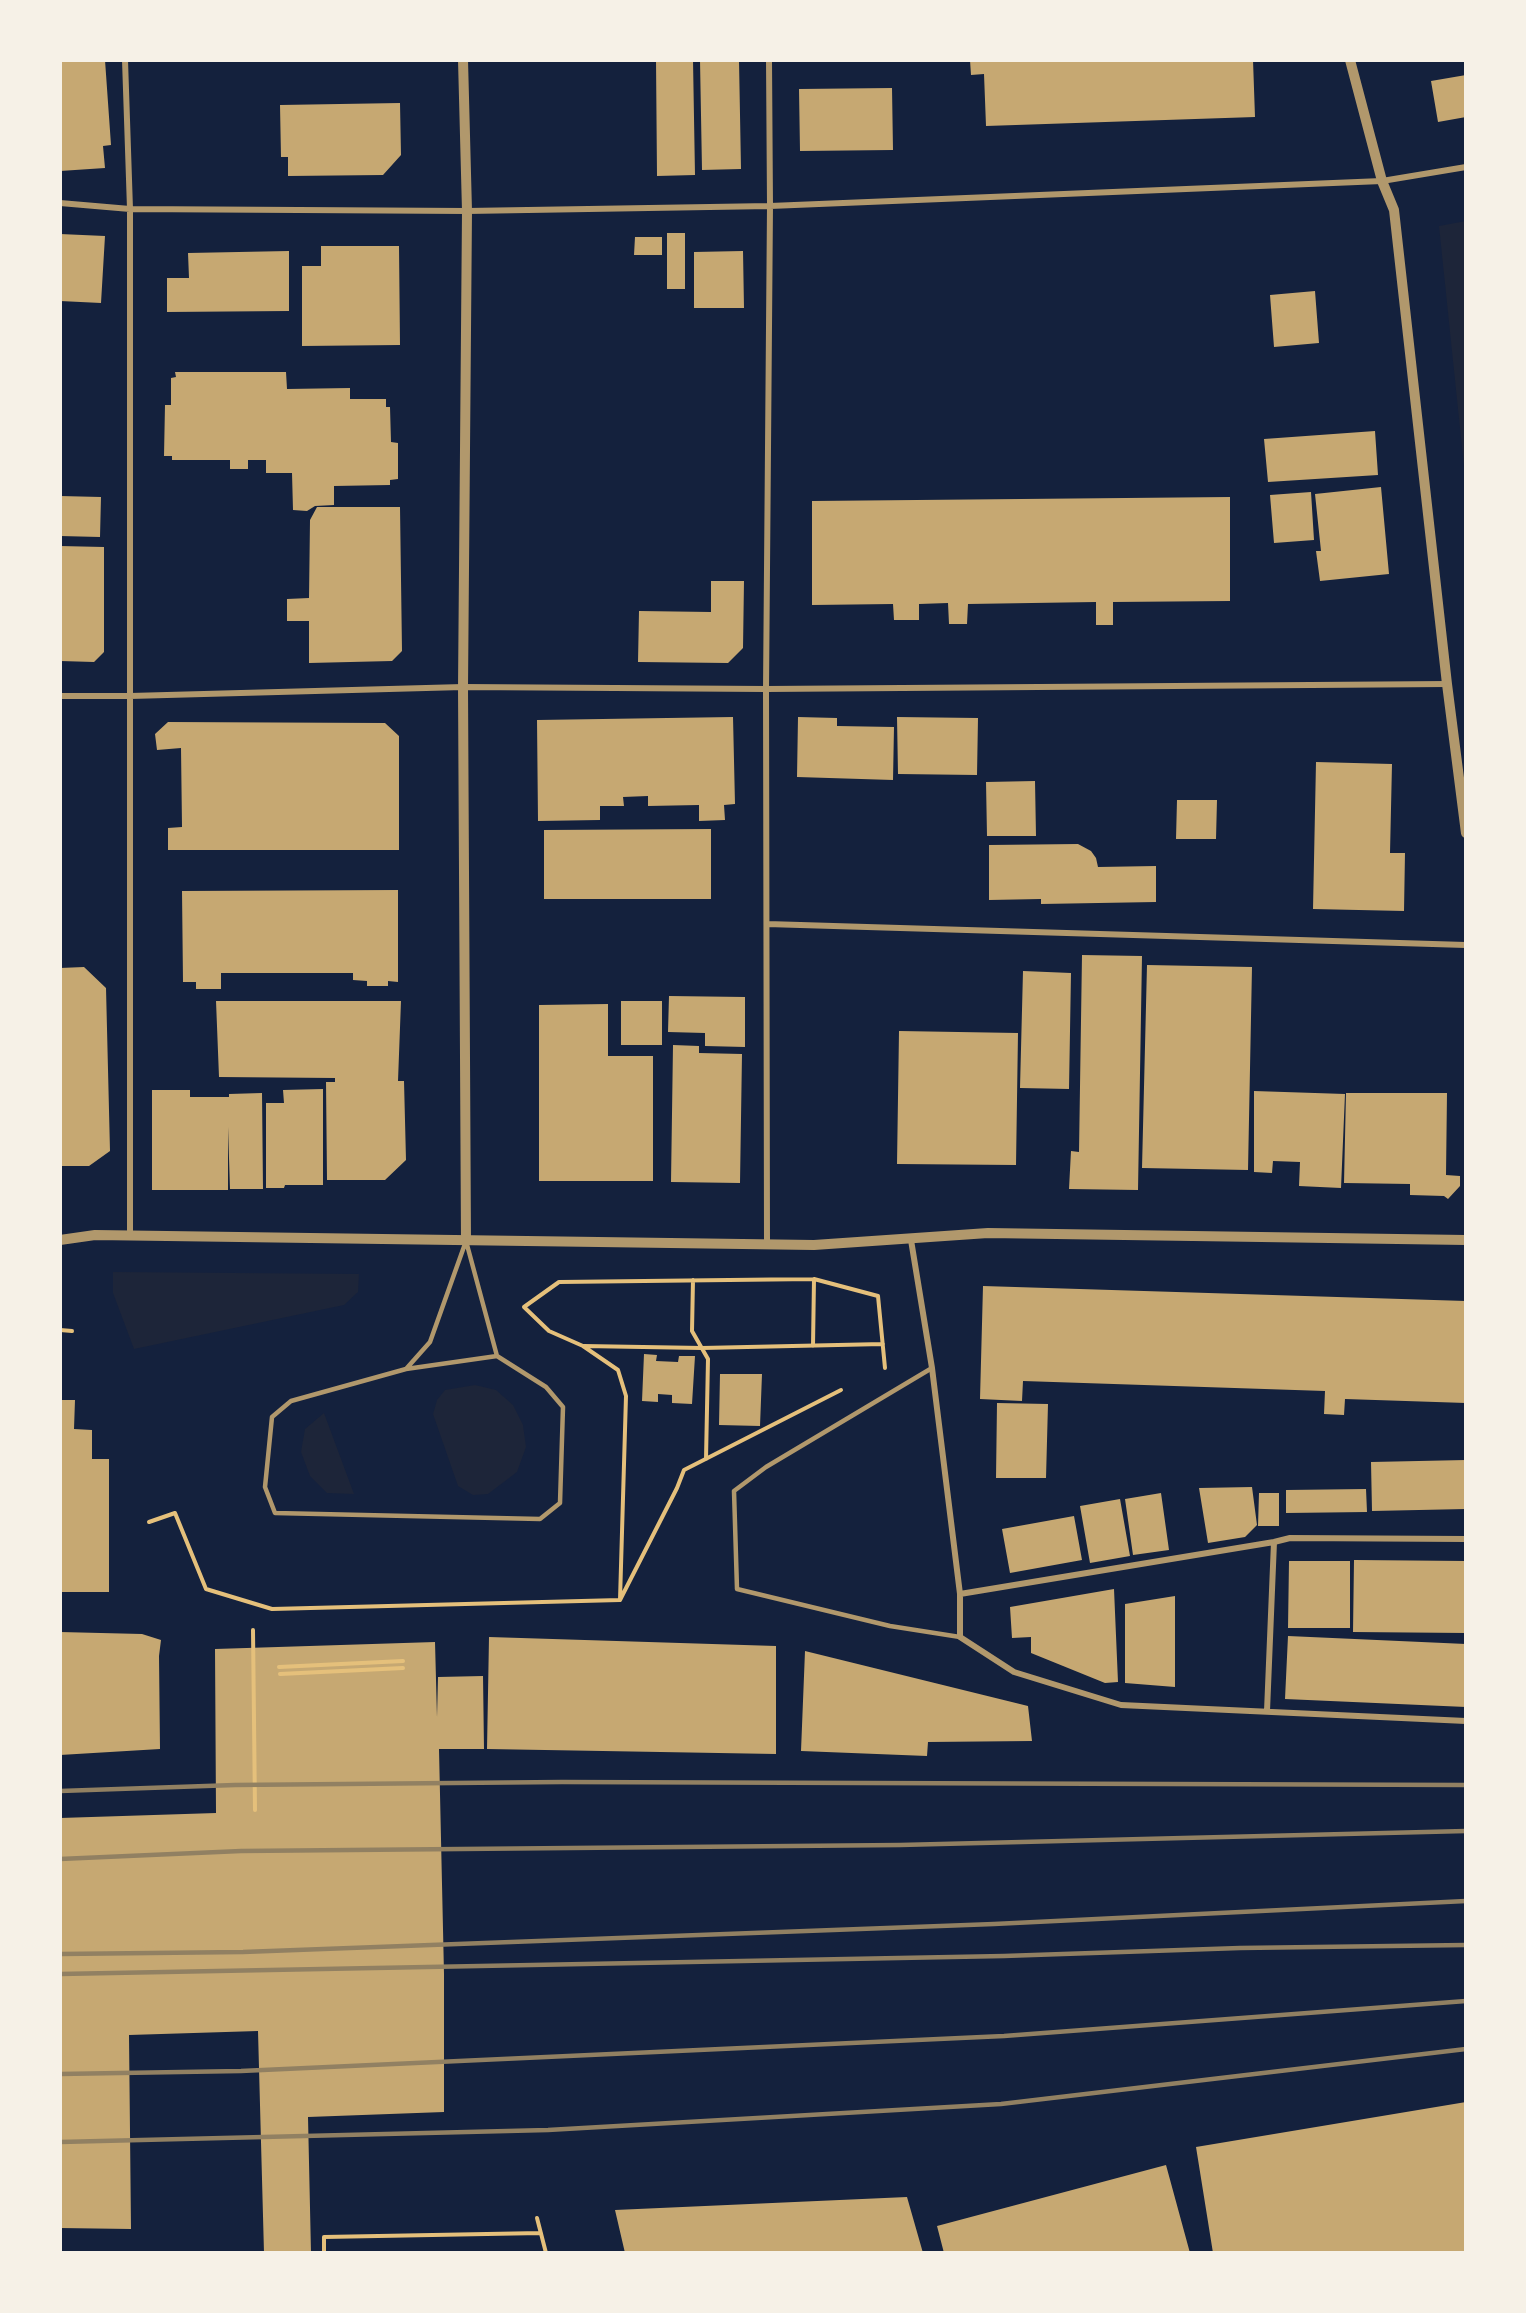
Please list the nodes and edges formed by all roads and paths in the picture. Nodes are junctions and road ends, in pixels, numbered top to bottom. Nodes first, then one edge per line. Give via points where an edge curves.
1 (125, 60) edge
2 (463, 60) edge
3 (769, 60) edge
4 (1350, 60) edge
5 (1466, 167) edge
6 (1382, 181) junction
7 (60, 203) edge
8 (770, 206) junction
9 (130, 209) junction
10 (467, 211) junction
11 (1447, 684) junction
12 (463, 687) junction
13 (766, 689) junction
14 (60, 696) edge
15 (130, 696) junction
16 (1466, 833) edge
17 (767, 924) junction
18 (1466, 945) edge
19 (130, 1236) junction
20 (60, 1240) edge
21 (911, 1240) junction
22 (1466, 1240) edge
23 (466, 1241) junction
24 (767, 1244) junction
25 (814, 1279) dead end
26 (693, 1280) dead end
27 (60, 1330) edge
28 (72, 1331) dead end
29 (883, 1344) dead end
30 (583, 1346) dead end
31 (813, 1346) junction
32 (702, 1348) junction
33 (497, 1356) junction
34 (932, 1368) junction
35 (406, 1369) junction
36 (706, 1459) dead end
37 (677, 1488) dead end
38 (1466, 1539) edge
39 (1275, 1542) junction
40 (960, 1594) junction
41 (620, 1600) dead end
42 (253, 1630) dead end
43 (960, 1637) junction
44 (403, 1661) dead end
45 (279, 1667) dead end
46 (403, 1668) dead end
47 (280, 1674) dead end
48 (1267, 1711) junction
49 (1466, 1721) edge
50 (255, 1810) dead end
51 (537, 2218) dead end
52 (541, 2233) junction
53 (324, 2253) edge
54 (546, 2253) edge

1 - 9 street
2 - 10 street
3 - 8 street
4 - 6 street
5 - 6 street
6 - 8 street
6 - 11 street via 1395,210
7 - 9 street
8 - 10 street
8 - 13 street
9 - 10 street
9 - 15 street
10 - 12 street
11 - 13 street
11 - 16 street
12 - 13 street
12 - 15 street
12 - 23 street
13 - 17 street
14 - 15 street
15 - 19 street
17 - 18 street
17 - 24 street
19 - 20 street
19 - 23 street
21 - 22 street via 988,1233
21 - 24 street
21 - 34 street
23 - 24 street
23 - 33 lane
23 - 35 lane via 430,1342
25 - 31 path
26 - 32 path via 692,1331
27 - 28 path
29 - 31 path
30 - 32 path
31 - 32 path
32 - 36 path via 708,1359
33 - 35 lane
33 - 35 lane via 546,1387 563,1407 560,1503 540,1519 275,1513 265,1487 272,1417 291,1401
34 - 40 street
34 - 43 lane via 766,1467 735,1491 737,1589 890,1626
37 - 41 path
38 - 39 street via 1290,1538
39 - 40 street
39 - 48 street
40 - 43 street
42 - 50 path
43 - 48 street via 1014,1672 1121,1705
44 - 45 path
46 - 47 path
48 - 49 street
51 - 52 path
52 - 53 path via 324,2237
52 - 54 path

